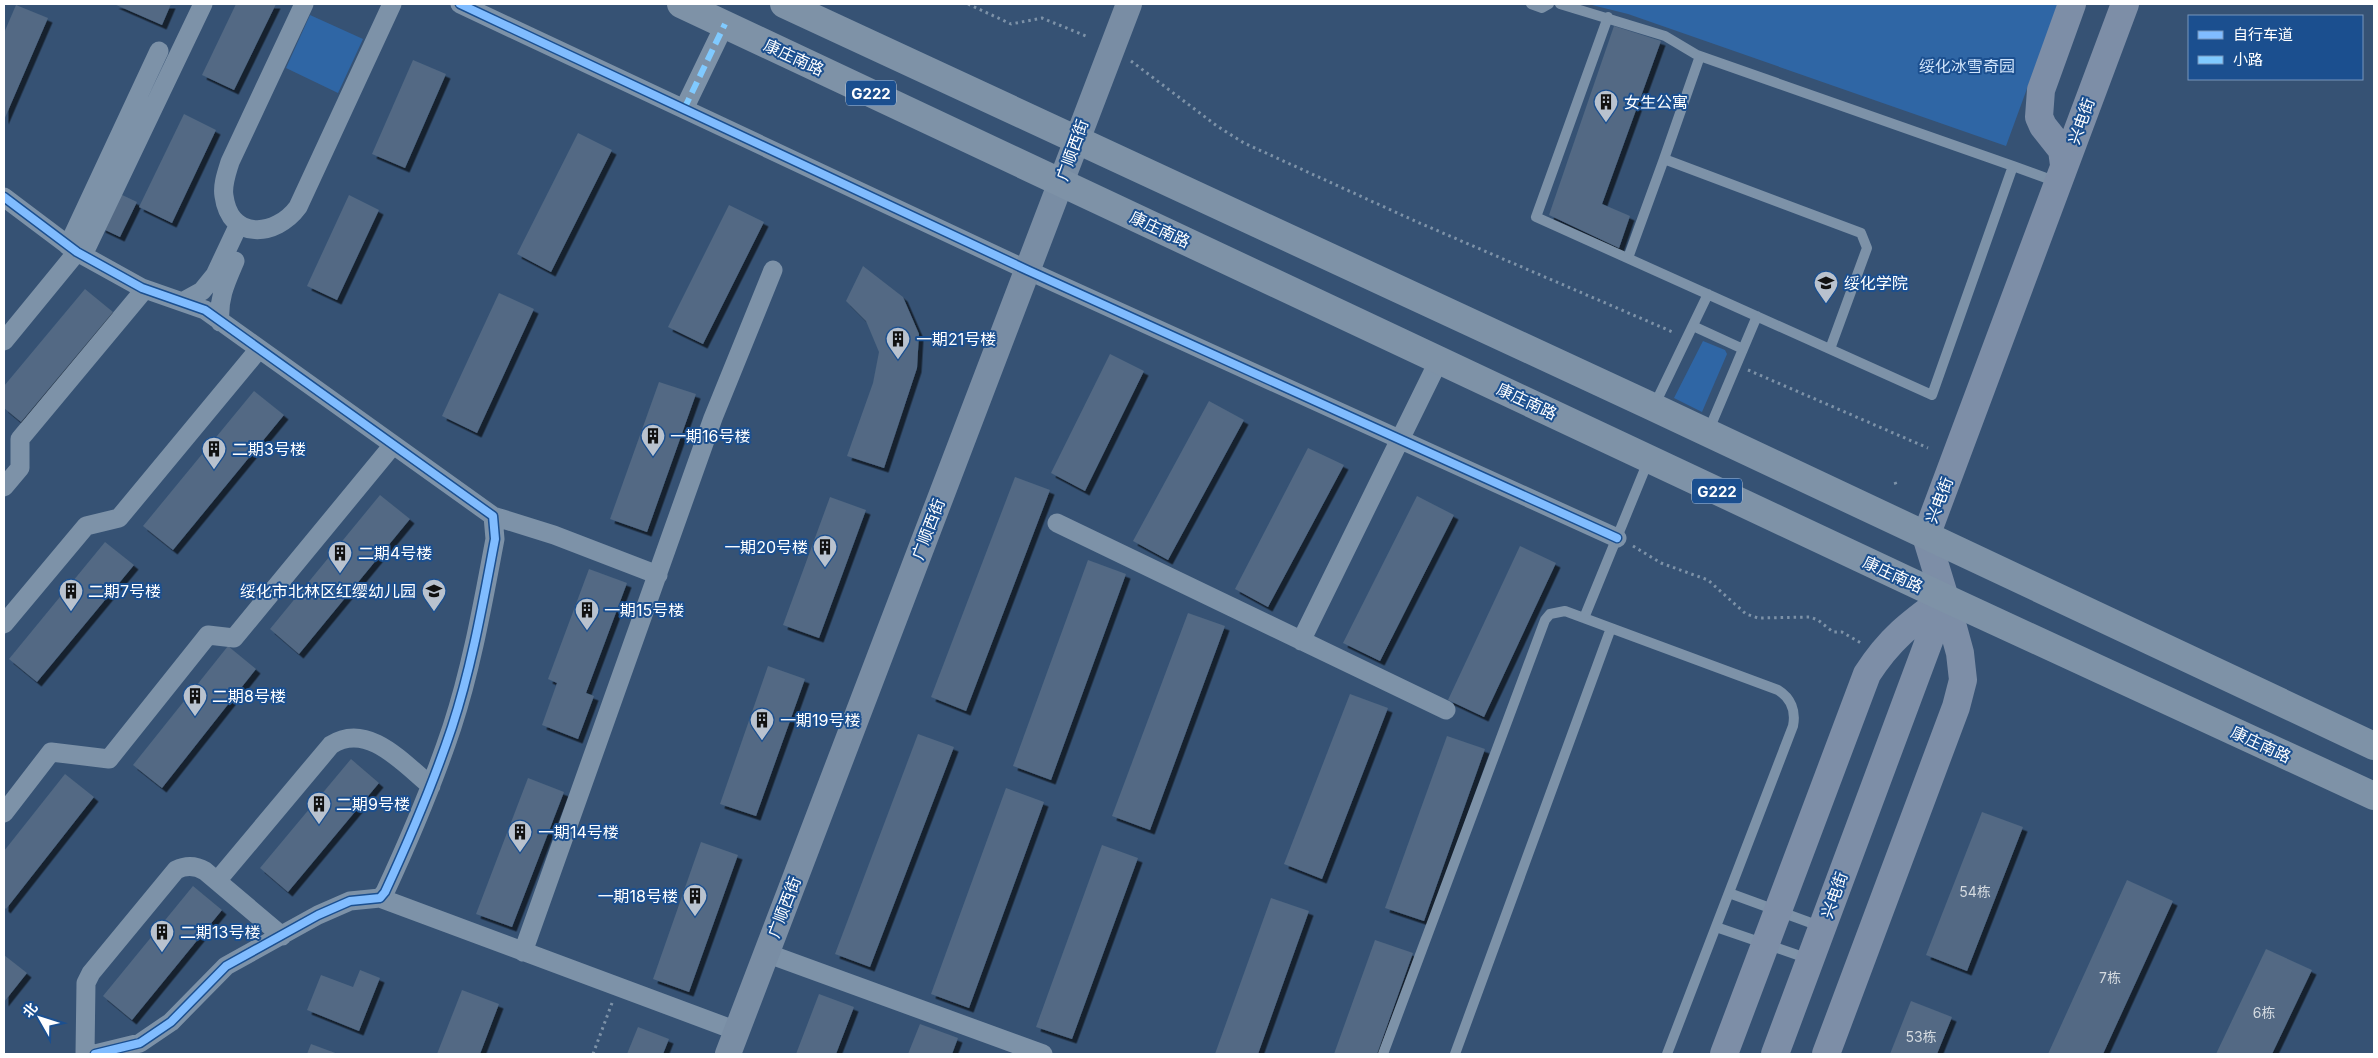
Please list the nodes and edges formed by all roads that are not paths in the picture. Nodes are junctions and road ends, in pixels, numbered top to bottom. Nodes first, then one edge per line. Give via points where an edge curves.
1 (203, 4) edge
2 (304, 4) edge
3 (392, 4) edge
4 (460, 4) edge
5 (681, 4) edge
6 (784, 4) edge
7 (1129, 4) edge
8 (1531, 4) edge
9 (1549, 4) edge
10 (1560, 4) edge
11 (2072, 4) edge
12 (2125, 4) edge
13 (1608, 17) junction
14 (725, 24) junction
15 (160, 51) dead end
16 (1700, 56) junction
17 (684, 109) junction
18 (1076, 141) junction
19 (1664, 159) junction
20 (2013, 166) junction
21 (2061, 174) junction
22 (1061, 182) junction
23 (4, 197) edge
24 (245, 226) junction
25 (76, 251) junction
26 (1628, 258) junction
27 (773, 270) dead end
28 (1027, 270) junction
29 (145, 289) junction
30 (1708, 294) junction
31 (182, 302) junction
32 (1757, 316) junction
33 (220, 322) junction
34 (1693, 326) junction
35 (4, 341) edge
36 (1743, 348) junction
37 (259, 349) junction
38 (1830, 349) junction
39 (1439, 360) junction
40 (1653, 407) junction
41 (1707, 433) junction
42 (1400, 439) junction
43 (393, 445) junction
44 (1649, 459) junction
45 (4, 487) edge
46 (493, 516) junction
47 (1057, 524) dead end
48 (1926, 536) junction
49 (1617, 538) junction
50 (658, 575) junction
51 (1945, 598) junction
52 (1584, 618) junction
53 (4, 624) edge
54 (1611, 628) junction
55 (1301, 640) junction
56 (1446, 710) dead end
57 (2374, 746) edge
58 (431, 786) junction
59 (2374, 796) edge
60 (4, 813) edge
61 (217, 881) junction
62 (1729, 893) junction
63 (380, 898) junction
64 (1778, 911) junction
65 (1716, 927) junction
66 (1822, 927) junction
67 (282, 936) junction
68 (1766, 944) junction
69 (523, 952) junction
70 (766, 953) junction
71 (1810, 959) junction
72 (732, 1043) edge
73 (85, 1054) edge
74 (95, 1054) edge
75 (1043, 1054) edge
76 (1383, 1054) edge
77 (1455, 1054) edge
78 (1667, 1054) edge
79 (1724, 1054) edge
80 (1775, 1054) edge
81 (1826, 1054) edge

1 - 25 street
2 - 24 street via 230,162 223,195 233,219
3 - 24 street via 298,207 280,225 266,229
4 - 17 street
5 - 14 highway, 康庄南路 / G222
6 - 18 highway, G222
7 - 18 main road, 广顺西街
8 - 9 lane via 1542,8
10 - 13 lane
11 - 21 main road via 2040,90 2038,104 2043,126 2062,150
12 - 21 main road, 兴电街
13 - 16 lane via 1664,36
13 - 26 lane via 1536,217
14 - 17 street
14 - 22 highway, 康庄南路 / G222
15 - 25 street
16 - 19 lane
16 - 20 lane
17 - 28 street
18 - 22 main road, 广顺西街
18 - 40 highway, G222
19 - 26 lane
19 - 38 lane via 1861,233 1866,248
20 - 21 lane
20 - 38 lane via 1932,395
21 - 48 main road, 兴电街
22 - 28 main road, 广顺西街
22 - 39 highway, 康庄南路 / G222
23 - 25 street
24 - 31 street via 202,291
24 - 33 street via 223,288 219,304
25 - 29 street
25 - 35 street
26 - 30 lane
27 - 50 street via 713,418
28 - 42 street
28 - 70 main road, 广顺西街
29 - 31 street
29 - 45 street via 20,439 20,468
30 - 32 lane
30 - 34 lane
31 - 33 street via 205,310
32 - 36 lane
32 - 38 lane
33 - 37 street
34 - 36 lane
34 - 40 lane
36 - 41 lane
37 - 43 street
37 - 53 street via 120,518 86,526
39 - 42 street
39 - 44 highway, 康庄南路 / G222
40 - 41 highway, G222
41 - 48 highway, G222
42 - 49 street
42 - 55 street
43 - 46 street
43 - 60 street via 234,638 208,635 109,759 51,752
44 - 49 lane
44 - 51 highway, 康庄南路 / G222
46 - 50 street via 554,535
46 - 58 street via 495,539 478,627 452,726
47 - 55 street
48 - 51 main road, 兴电街
48 - 57 highway, G222
49 - 52 lane
50 - 69 street
51 - 59 highway, 康庄南路 / G222
51 - 64 main road via 1902,629 1867,674
51 - 66 main road, 兴电街
51 - 81 main road via 1960,653 1963,680 1956,707
52 - 54 lane
52 - 76 lane via 1565,611 1550,614 1545,620
54 - 62 lane via 1778,690 1793,708 1793,726
54 - 77 lane
55 - 56 street
58 - 61 street via 380,744 358,738 339,740 331,745
58 - 63 street
61 - 67 street
61 - 73 street via 199,867 185,866 176,870 91,973 86,984
62 - 64 lane
62 - 65 lane
63 - 67 street via 350,902 318,915
63 - 69 street
64 - 66 lane
64 - 68 main road
65 - 68 lane
65 - 78 lane
66 - 71 main road, 兴电街
67 - 74 street via 226,966 171,1022 140,1043
68 - 71 lane
68 - 79 main road
69 - 72 street via 618,987
70 - 72 main road, 广顺西街
70 - 75 street
71 - 80 main road, 兴电街

